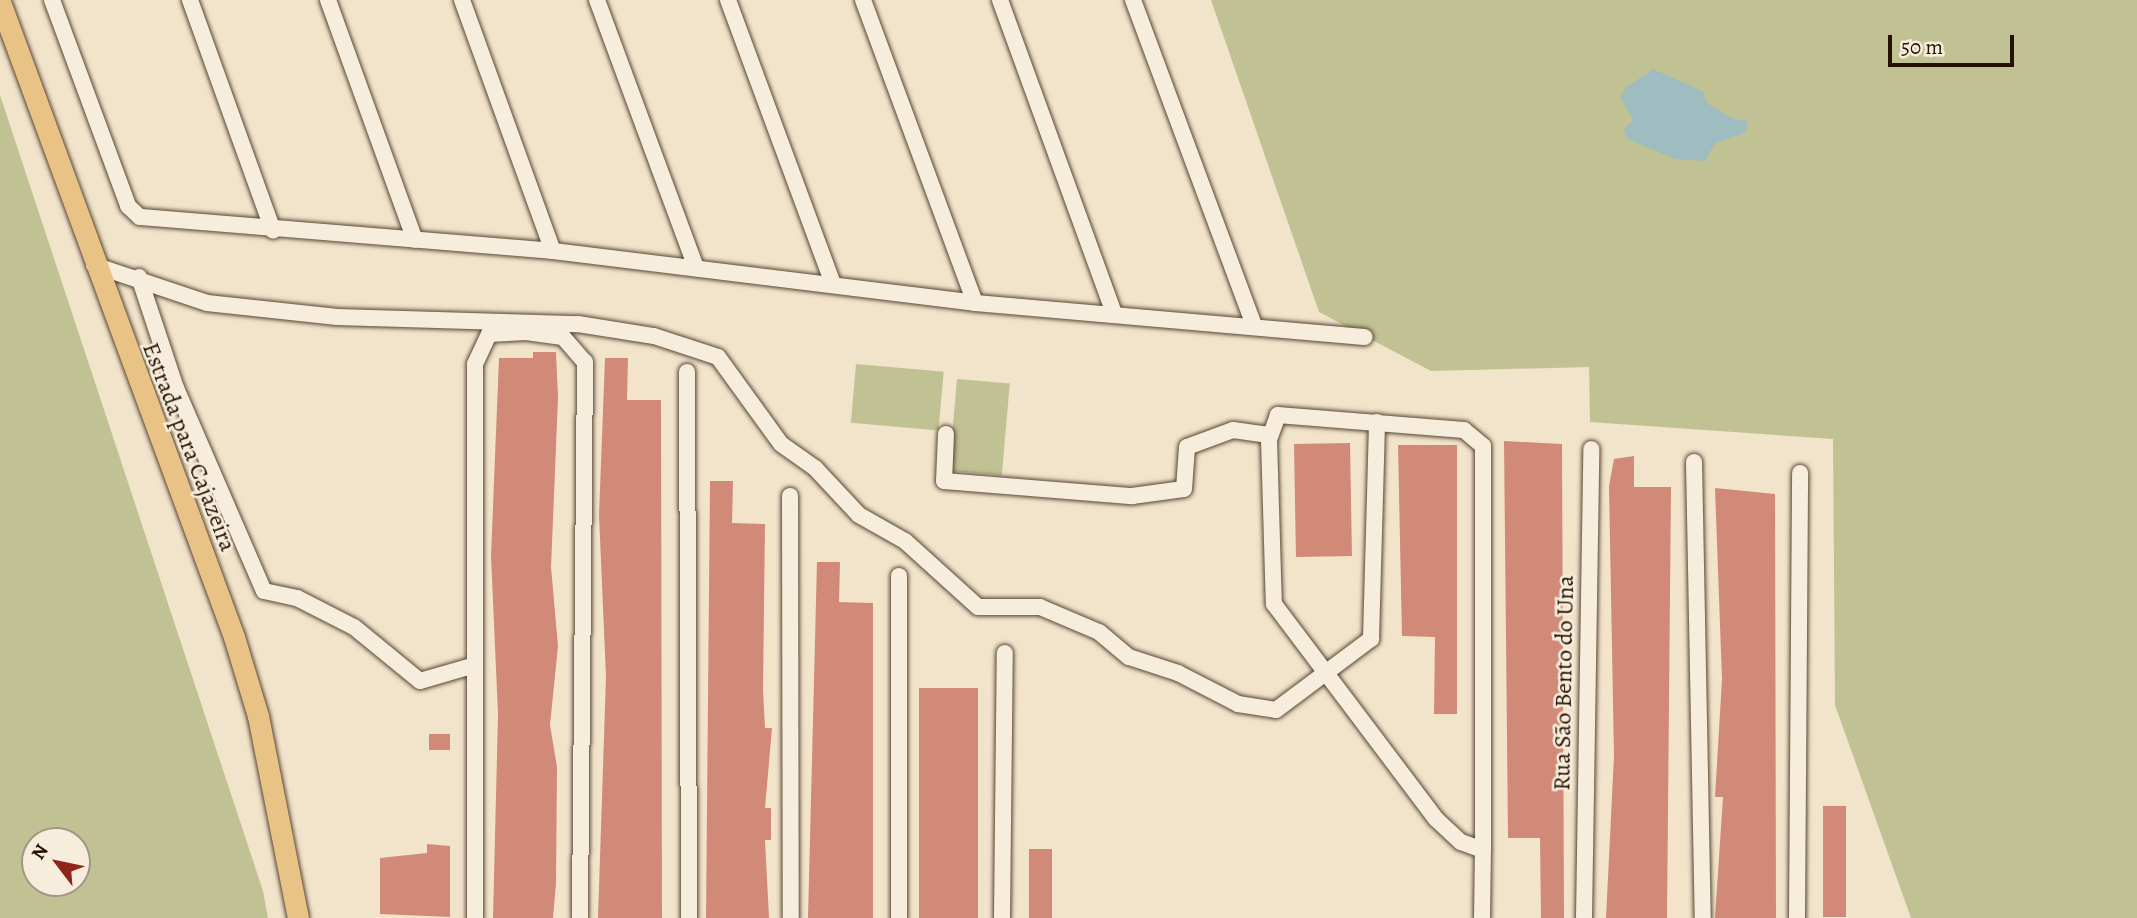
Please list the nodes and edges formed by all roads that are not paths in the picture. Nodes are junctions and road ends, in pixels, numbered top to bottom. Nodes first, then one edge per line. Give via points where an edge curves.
1 (52, 0) edge
2 (190, 0) edge
3 (328, 0) edge
4 (462, 0) edge
5 (597, 0) edge
6 (728, 0) edge
7 (863, 0) edge
8 (1000, 0) edge
9 (1133, 0) edge
10 (0, 2) edge
11 (272, 231) junction
12 (415, 240) junction
13 (553, 251) junction
14 (94, 265) junction
15 (696, 268) junction
16 (139, 277) junction
17 (833, 284) junction
18 (975, 303) junction
19 (1114, 313) junction
20 (1254, 325) junction
21 (1365, 337) dead end
22 (687, 372) dead end
23 (1377, 422) junction
24 (946, 434) dead end
25 (1269, 435) junction
26 (1591, 449) dead end
27 (1695, 462) dead end
28 (1800, 473) dead end
29 (790, 496) dead end
30 (899, 576) dead end
31 (1005, 653) dead end
32 (475, 665) junction
33 (1326, 674) junction
34 (1483, 850) junction
35 (298, 918) edge
36 (475, 918) edge
37 (580, 918) edge
38 (689, 918) edge
39 (791, 918) edge
40 (898, 918) edge
41 (1002, 918) edge
42 (1482, 918) edge
43 (1584, 918) edge
44 (1703, 918) edge
45 (1797, 918) edge

1 - 11 street via 128,206 157,220
2 - 11 street
3 - 12 street
4 - 13 street
5 - 15 street
6 - 17 street
7 - 18 street
8 - 19 street
9 - 20 street
10 - 14 main road, Estrada para Cajazeira
11 - 12 street
12 - 13 street
13 - 15 street
14 - 16 street
14 - 35 main road, Estrada para Cajazeira via 248,682
15 - 17 street
16 - 32 street via 176,388 264,591 298,598 354,627 420,681
16 - 33 street via 207,303 337,317 578,324 653,336 718,357 781,444 816,468 859,515 905,541 978,607 1040,607 1099,632 1129,657 1178,673 1238,704 1276,710
17 - 18 street
18 - 19 street
19 - 20 street
20 - 21 street
22 - 38 street
23 - 25 street via 1287,412 1273,419
23 - 33 street via 1373,631 1366,646
23 - 34 street via 1464,430 1483,446
24 - 25 street via 944,481 1132,496 1184,489 1187,447 1233,430
25 - 33 street via 1270,588 1274,604
26 - 43 street, Rua São Bento do Una
27 - 44 street
28 - 45 street
29 - 39 street
30 - 40 street
31 - 41 street
32 - 36 street
32 - 37 street via 477,352 489,334 554,334 578,348 584,362
33 - 34 street via 1436,819 1461,842
34 - 42 street

